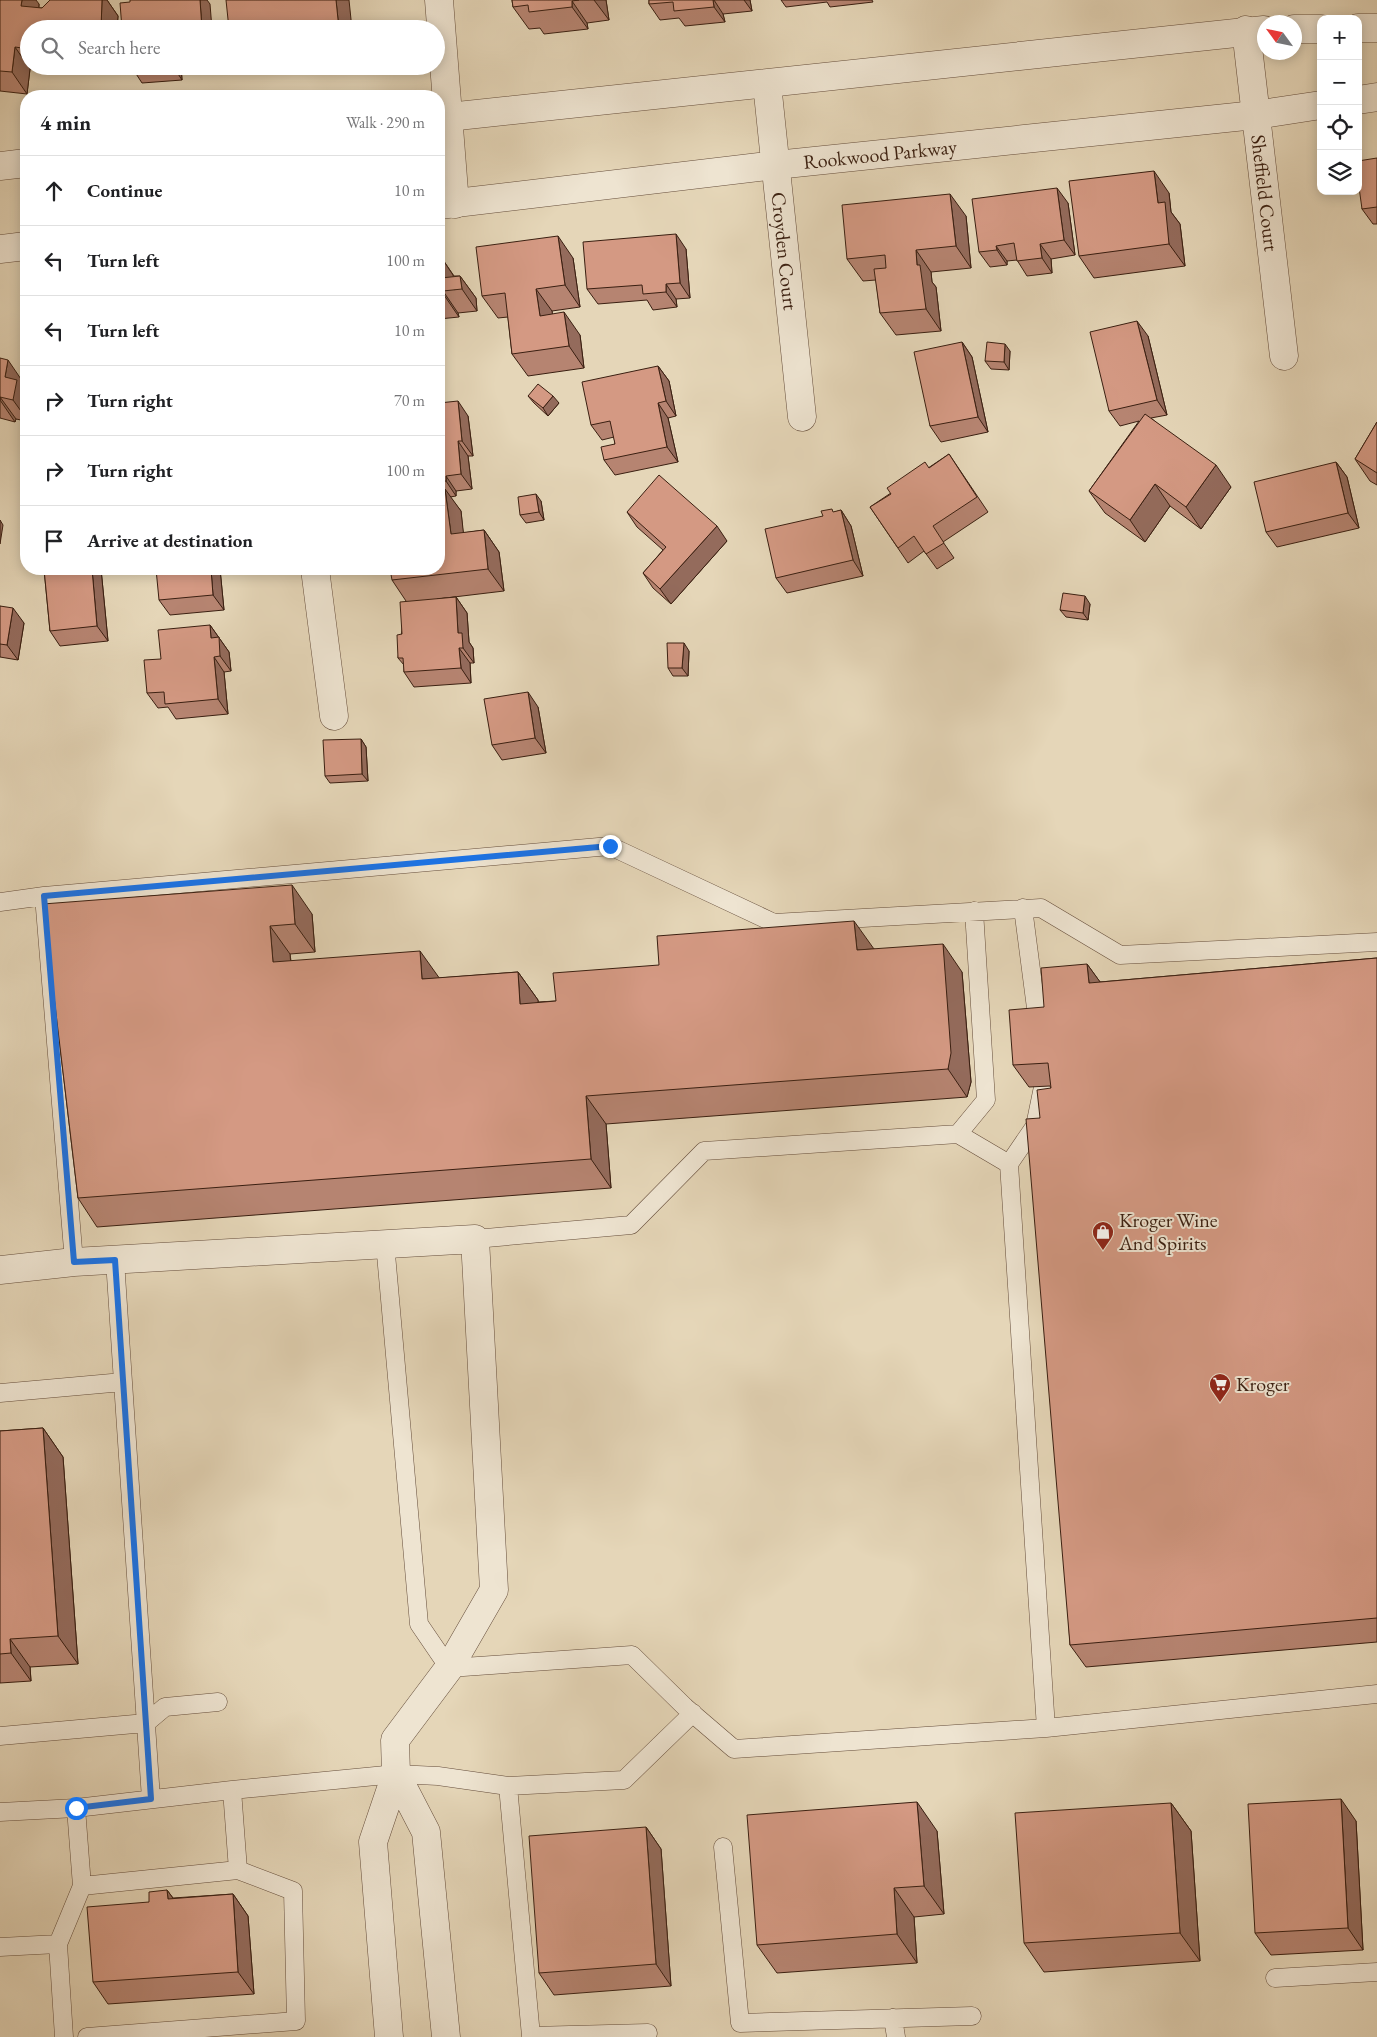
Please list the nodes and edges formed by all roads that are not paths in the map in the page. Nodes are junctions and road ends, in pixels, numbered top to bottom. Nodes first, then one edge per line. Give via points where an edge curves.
1 (439, 0) edge
2 (440, 20) edge
3 (1362, 28) edge
4 (1377, 28) edge
5 (1302, 29) edge
6 (1317, 29) edge
7 (1255, 30) edge
8 (442, 75) edge
9 (767, 84) junction
10 (442, 90) edge
11 (1377, 98) edge
12 (1362, 100) edge
13 (1317, 106) edge
14 (1255, 115) junction
15 (445, 118) edge
16 (445, 161) edge
17 (20, 164) edge
18 (776, 165) junction
19 (0, 166) edge
20 (447, 204) edge
21 (20, 247) edge
22 (0, 249) edge
23 (1284, 356) dead end
24 (802, 417) dead end
25 (316, 575) edge
26 (334, 716) dead end
27 (44, 896) junction
28 (0, 902) edge
29 (1023, 908) junction
30 (974, 911) junction
31 (1377, 942) edge
32 (1039, 1031) edge
33 (1043, 1086) edge
34 (958, 1134) junction
35 (1009, 1164) junction
36 (475, 1239) junction
37 (386, 1243) junction
38 (115, 1260) junction
39 (74, 1262) junction
40 (0, 1270) edge
41 (123, 1382) junction
42 (0, 1393) edge
43 (449, 1668) junction
44 (1377, 1694) edge
45 (218, 1702) dead end
46 (693, 1713) junction
47 (146, 1723) junction
48 (1046, 1728) junction
49 (0, 1736) edge
50 (396, 1774) junction
51 (508, 1786) junction
52 (232, 1790) junction
53 (151, 1799) junction
54 (76, 1808) junction
55 (0, 1812) edge
56 (723, 1847) dead end
57 (238, 1870) junction
58 (82, 1886) junction
59 (58, 1944) junction
60 (0, 1948) edge
61 (1377, 1972) edge
62 (1275, 1978) dead end
63 (972, 2016) dead end
64 (893, 2018) junction
65 (648, 2033) dead end
66 (64, 2037) edge
67 (87, 2037) edge
68 (390, 2037) edge
69 (446, 2037) edge
70 (896, 2037) edge

1 - 2 street
3 - 4 street
5 - 6 street
7 - 9 street
7 - 14 street, Sheffield Court
8 - 10 street
9 - 15 street
9 - 18 street, Croyden Court
11 - 12 street
13 - 14 street, Rookwood Parkway
14 - 18 street, Rookwood Parkway
14 - 23 street, Sheffield Court
16 - 20 street
17 - 19 street
18 - 20 street, Rookwood Parkway
18 - 24 street, Croyden Court
21 - 22 street
25 - 26 street
27 - 28 lane
27 - 30 lane via 610,846 774,922
27 - 39 lane
29 - 30 lane
29 - 31 lane via 1041,908 1120,955
29 - 32 lane
30 - 34 lane via 986,1100
33 - 35 lane via 1035,1126
34 - 35 lane
34 - 36 lane via 704,1151 631,1225
35 - 48 lane
36 - 37 street
36 - 43 street via 494,1590
37 - 38 street
37 - 43 lane via 419,1624
38 - 39 street
38 - 41 lane
39 - 40 street
41 - 42 lane
41 - 47 lane
43 - 46 lane via 632,1654
43 - 50 street via 395,1740
44 - 48 lane
45 - 47 lane via 165,1707
46 - 48 lane via 734,1749
46 - 51 lane via 624,1780
47 - 49 lane
47 - 53 lane
50 - 51 lane
50 - 52 lane
50 - 68 street via 373,1842
50 - 69 street via 426,1832
51 - 65 lane via 531,2036
52 - 53 lane
52 - 57 lane
53 - 54 lane
54 - 55 lane
54 - 58 lane
56 - 64 lane via 740,2023
57 - 58 lane
57 - 67 lane via 293,1891 296,2021
58 - 59 lane
59 - 60 lane
59 - 66 lane
61 - 62 lane
63 - 64 lane
64 - 70 lane

